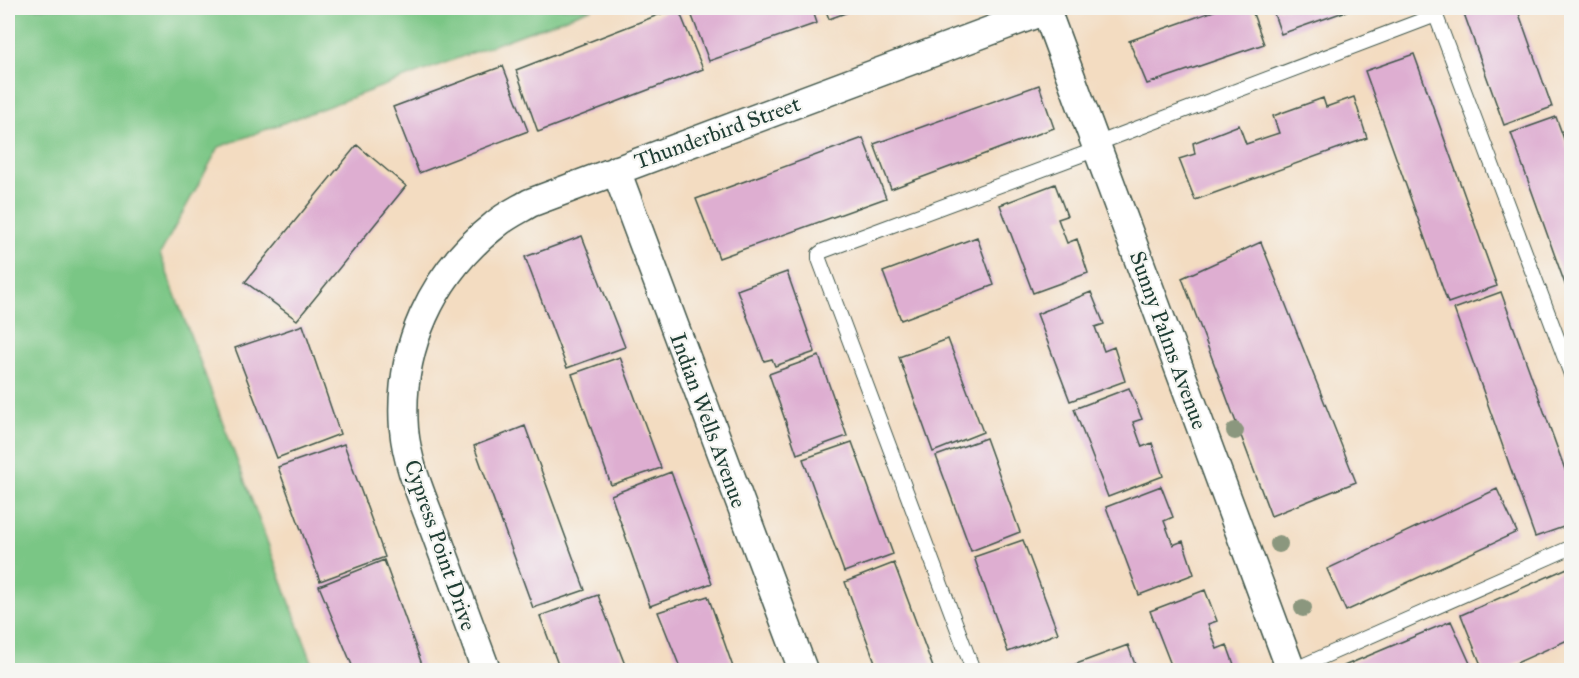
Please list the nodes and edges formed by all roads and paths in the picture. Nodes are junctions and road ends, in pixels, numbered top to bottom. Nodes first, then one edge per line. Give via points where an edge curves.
1 (1048, 9) edge
2 (1434, 11) edge
3 (1097, 146) junction
4 (616, 170) junction
5 (424, 313) joint
6 (1572, 377) edge
7 (1572, 547) edge
8 (486, 670) edge
9 (803, 670) edge
10 (973, 670) edge
11 (1290, 670) edge

1 - 3 street, Sunny Palms Avenue
1 - 4 street, Thunderbird Street
2 - 3 lane
2 - 6 lane
3 - 10 lane via 819,254
3 - 11 street, Sunny Palms Avenue
4 - 5 street, Thunderbird Street via 530,203 496,224 466,250 441,282
4 - 9 street, Indian Wells Avenue
5 - 8 street, Cypress Point Drive via 409,354 404,430 411,469
7 - 11 lane

